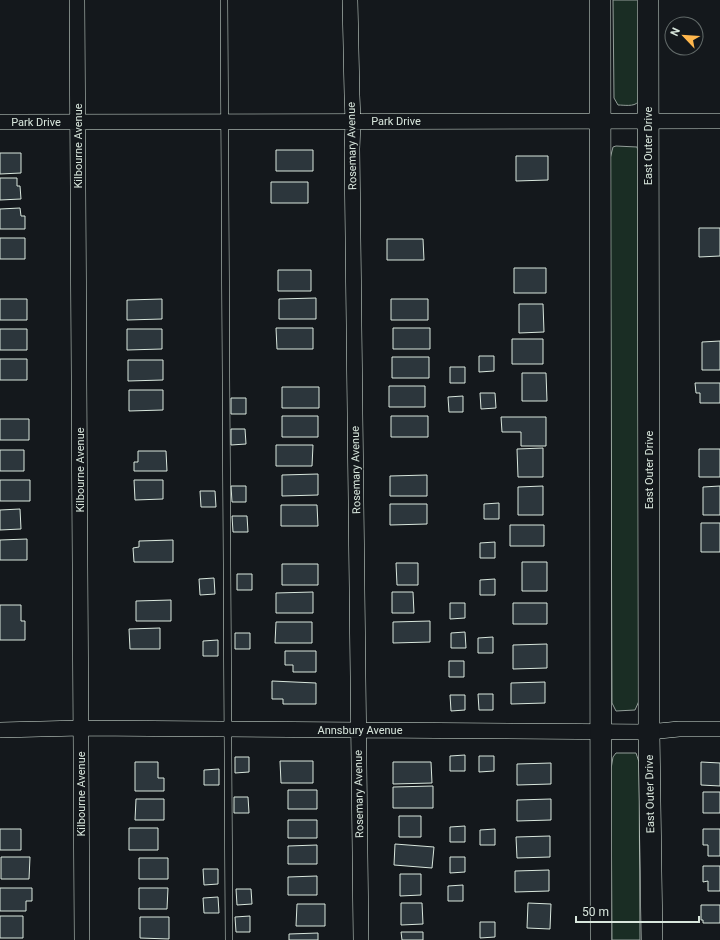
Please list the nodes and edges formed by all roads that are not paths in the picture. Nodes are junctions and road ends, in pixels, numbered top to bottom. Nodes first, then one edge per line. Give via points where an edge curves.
1 (77, 0) edge
2 (224, 0) edge
3 (350, 0) edge
4 (600, 0) edge
5 (648, 0) edge
6 (648, 120) junction
7 (353, 121) junction
8 (601, 121) junction
9 (720, 121) edge
10 (0, 122) edge
11 (78, 122) junction
12 (225, 122) junction
13 (81, 728) junction
14 (228, 729) junction
15 (720, 729) edge
16 (0, 730) edge
17 (359, 730) junction
18 (601, 732) junction
19 (649, 732) junction
20 (82, 940) edge
21 (229, 940) edge
22 (361, 940) edge
23 (601, 940) edge
24 (652, 940) edge

1 - 11 street, Kilbourne Avenue
2 - 12 lane
3 - 7 street, Rosemary Avenue
4 - 8 street
5 - 6 street, East Outer Drive
6 - 8 street, Park Drive
6 - 9 street, Park Drive
6 - 19 street, East Outer Drive
7 - 8 street, Park Drive
7 - 12 street, Park Drive
7 - 17 street, Rosemary Avenue
8 - 18 street
10 - 11 street, Park Drive
11 - 12 street, Park Drive
11 - 13 street, Kilbourne Avenue
12 - 14 lane
13 - 14 street, Annsbury Avenue
13 - 16 street, Annsbury Avenue
13 - 20 street, Kilbourne Avenue
14 - 17 street, Annsbury Avenue
14 - 21 lane
15 - 19 street, Annsbury Avenue
17 - 18 street, Annsbury Avenue
17 - 22 street, Rosemary Avenue
18 - 19 street, Annsbury Avenue
18 - 23 street
19 - 24 street, East Outer Drive

